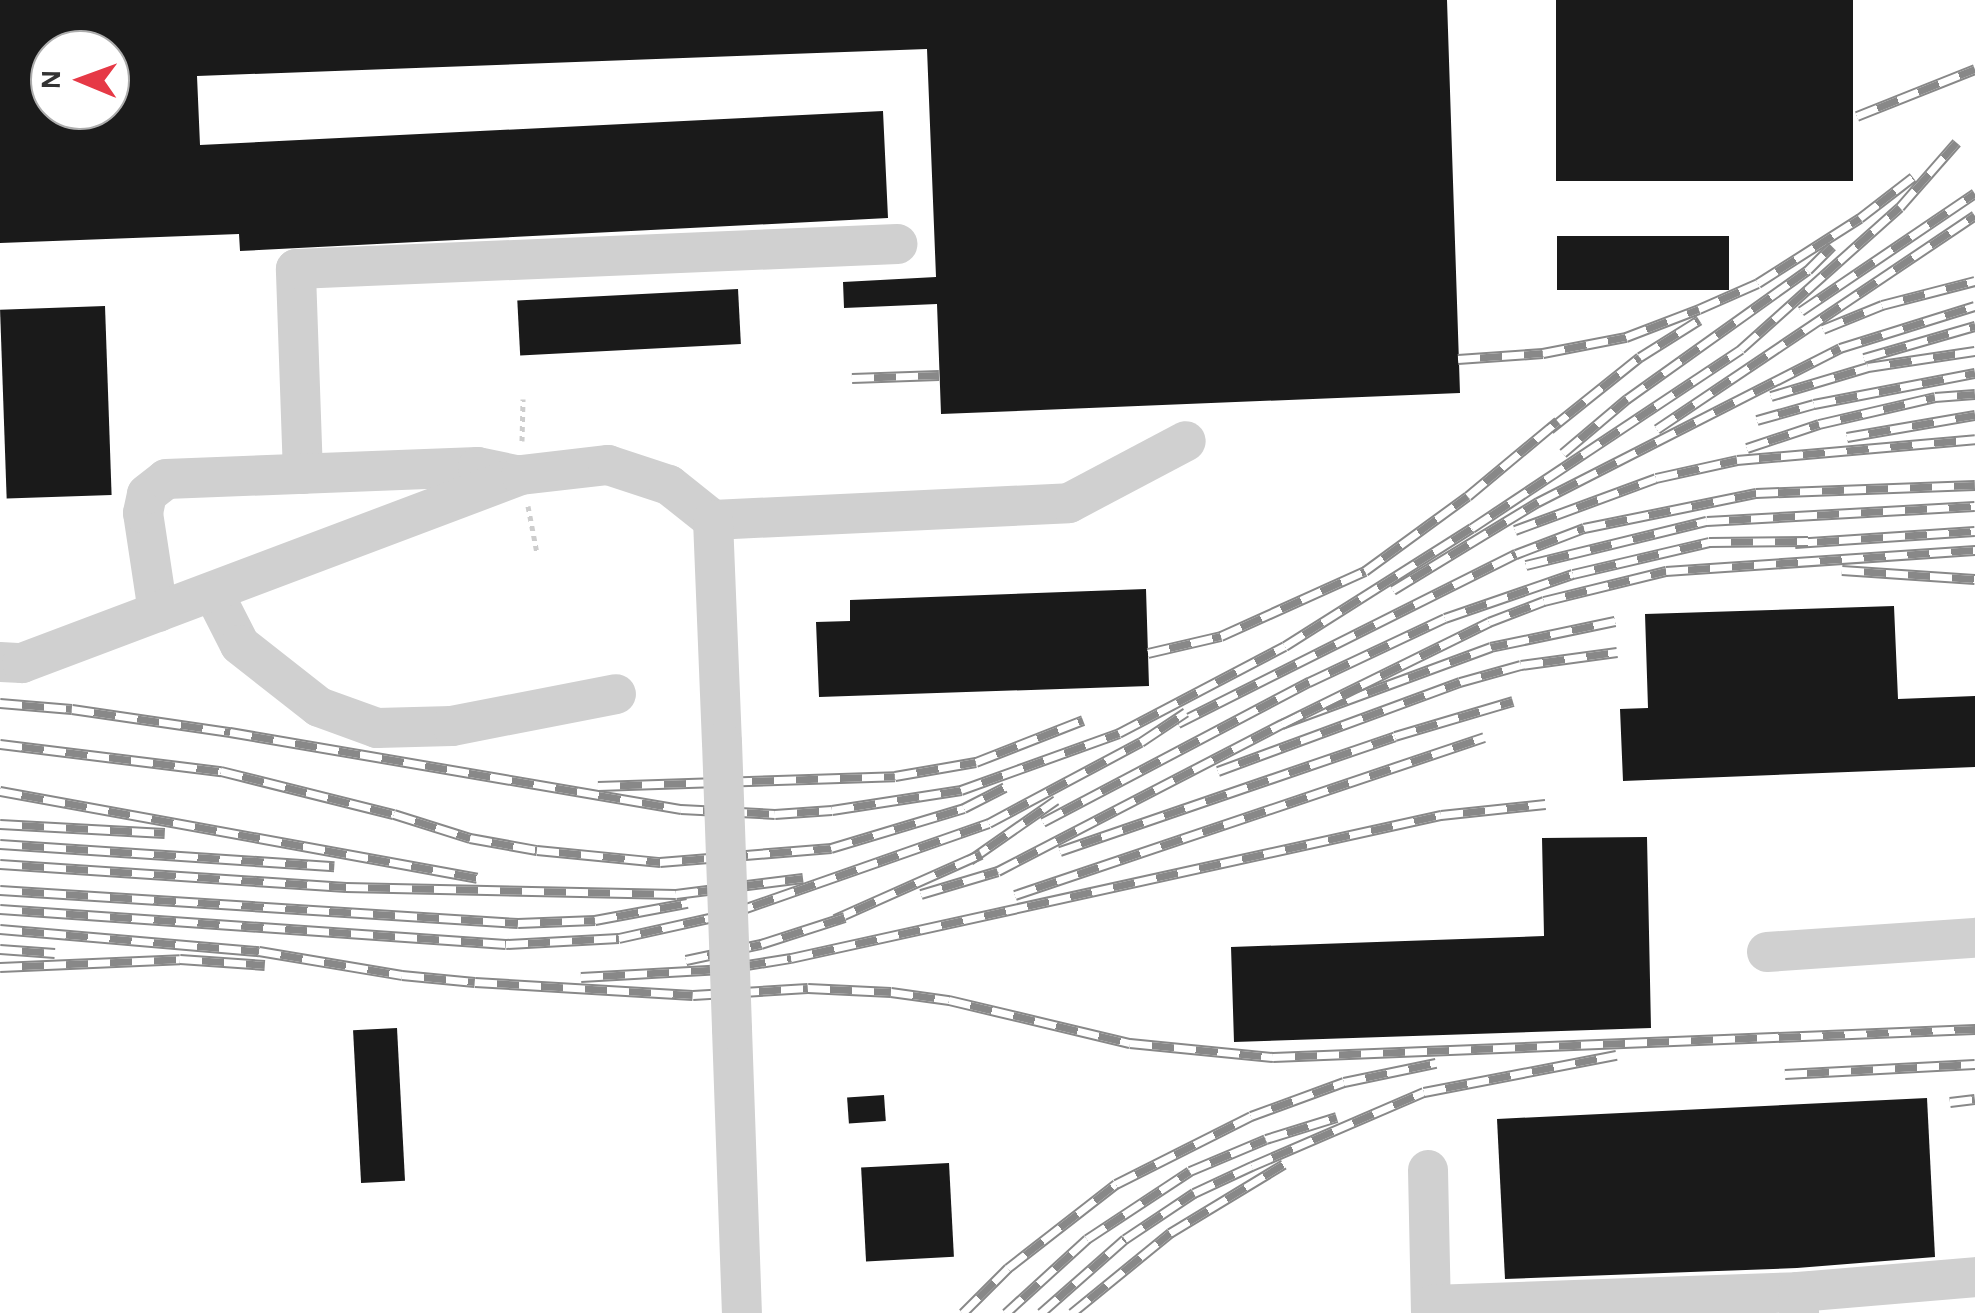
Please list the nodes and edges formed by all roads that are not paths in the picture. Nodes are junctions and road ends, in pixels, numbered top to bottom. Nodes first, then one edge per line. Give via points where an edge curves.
1 (896, 244) dead end
2 (1186, 441) dead end
3 (303, 474) junction
4 (521, 476) junction
5 (713, 520) junction
6 (213, 592) junction
7 (158, 612) junction
8 (0, 662) edge
9 (616, 694) dead end
10 (1975, 938) edge
11 (1767, 952) dead end
12 (1428, 1170) dead end
13 (1975, 1277) edge
14 (1798, 1302) edge
15 (1431, 1309) edge
16 (742, 1313) edge

1 - 3 lane via 296,269
2 - 5 lane via 1069,503
3 - 4 lane via 478,467
3 - 7 lane via 166,479 147,494 143,513
4 - 5 lane via 608,465 669,485
4 - 6 lane
5 - 16 lane, bridge
6 - 7 lane
6 - 9 lane via 240,645 319,707 378,728 452,726
7 - 8 lane via 22,663
10 - 11 lane
12 - 15 lane
13 - 14 lane
14 - 15 lane

